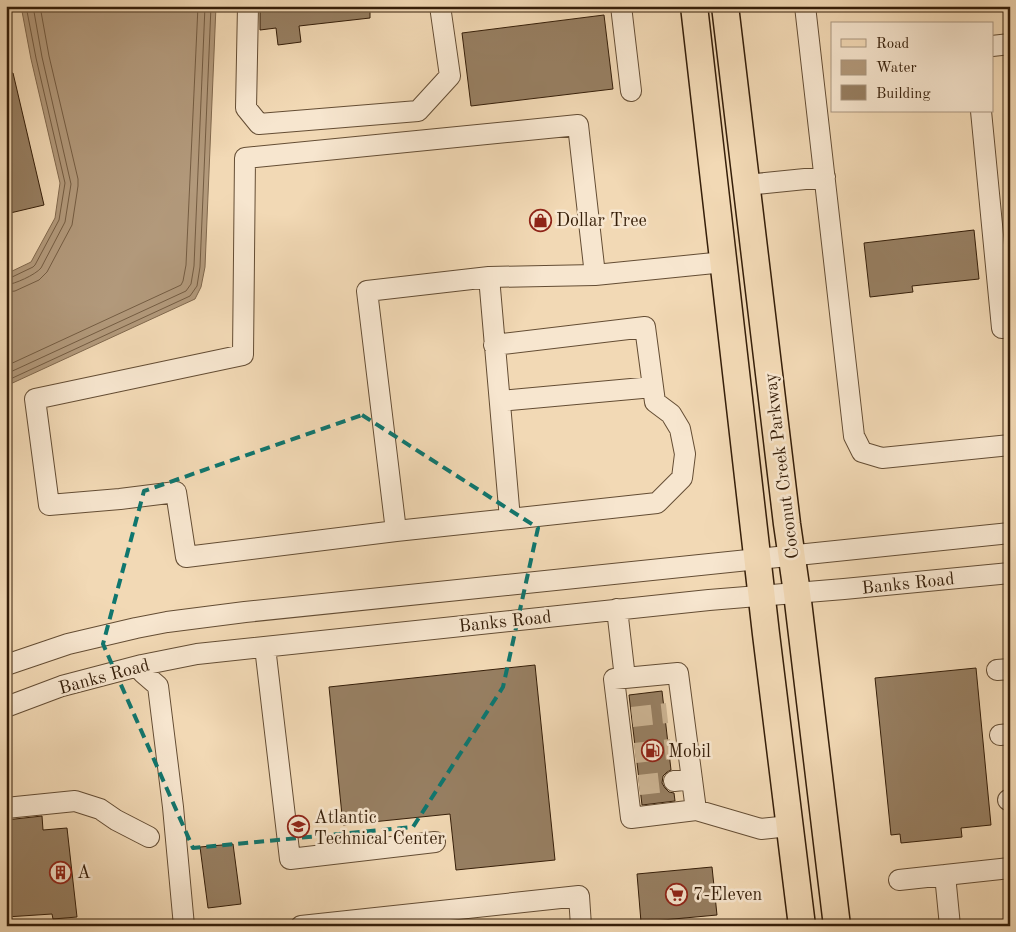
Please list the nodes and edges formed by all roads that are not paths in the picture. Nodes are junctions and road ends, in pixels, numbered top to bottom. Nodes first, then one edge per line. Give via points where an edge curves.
1 (248, 6) edge
2 (440, 6) edge
3 (621, 6) edge
4 (694, 6) edge
5 (725, 6) edge
6 (805, 6) edge
7 (1010, 44) edge
8 (994, 46) edge
9 (631, 91) dead end
10 (981, 112) edge
11 (825, 177) junction
12 (746, 185) junction
13 (724, 262) junction
14 (595, 275) junction
15 (489, 277) junction
16 (1002, 328) dead end
17 (494, 345) junction
18 (653, 387) junction
19 (500, 400) junction
20 (1010, 445) edge
21 (510, 519) junction
22 (396, 531) junction
23 (1010, 533) edge
24 (791, 556) junction
25 (758, 559) junction
26 (1010, 573) edge
27 (984, 575) junction
28 (1010, 588) edge
29 (797, 593) junction
30 (762, 596) junction
31 (617, 609) junction
32 (265, 647) junction
33 (6, 665) edge
34 (144, 673) dead end
35 (625, 678) junction
36 (6, 706) edge
37 (6, 808) edge
38 (696, 810) junction
39 (789, 826) junction
40 (149, 837) dead end
41 (434, 842) dead end
42 (1010, 868) edge
43 (945, 875) junction
44 (899, 880) dead end
45 (184, 926) edge
46 (301, 926) edge
47 (581, 926) edge
48 (802, 926) edge
49 (837, 926) edge
50 (950, 926) edge

1 - 2 street via 246,108 259,124 418,111 450,76
3 - 9 street
4 - 13 main road, Coconut Creek Parkway
5 - 12 main road, Coconut Creek Parkway
6 - 11 street
7 - 8 street
10 - 16 street
11 - 12 street
11 - 20 street via 854,436 862,452 882,458
12 - 24 main road, Coconut Creek Parkway
13 - 14 street
13 - 25 main road, Coconut Creek Parkway
14 - 15 street
14 - 22 street via 578,125 245,158 243,355 35,399 49,505 176,492 186,557
15 - 17 street
15 - 22 street via 367,291
17 - 18 street via 645,327
17 - 19 street
18 - 19 street
18 - 21 street via 655,402 671,414 680,429 685,454 682,478 657,503
19 - 21 street
21 - 22 street
23 - 24 street, Banks Road
24 - 25 street, Banks Road
24 - 29 main road, Coconut Creek Parkway
25 - 30 main road, Coconut Creek Parkway
25 - 33 street, Banks Road via 167,622 68,644
26 - 27 street, Banks Road
27 - 28 street
27 - 29 street, Banks Road
29 - 30 street, Banks Road
29 - 49 main road, Coconut Creek Parkway
30 - 31 street, Banks Road
30 - 39 main road, Coconut Creek Parkway
31 - 32 street, Banks Road
31 - 35 street
32 - 36 street, Banks Road via 197,654 142,665 62,686
32 - 41 street via 290,859
34 - 45 street via 158,686
35 - 38 street via 678,673 675,712 683,780
35 - 38 street via 614,680 625,718 633,786 630,818
37 - 40 street via 75,801 100,809
38 - 39 street via 761,829
39 - 48 main road, Coconut Creek Parkway
42 - 43 street
43 - 44 street
43 - 50 street
46 - 47 street via 578,896

